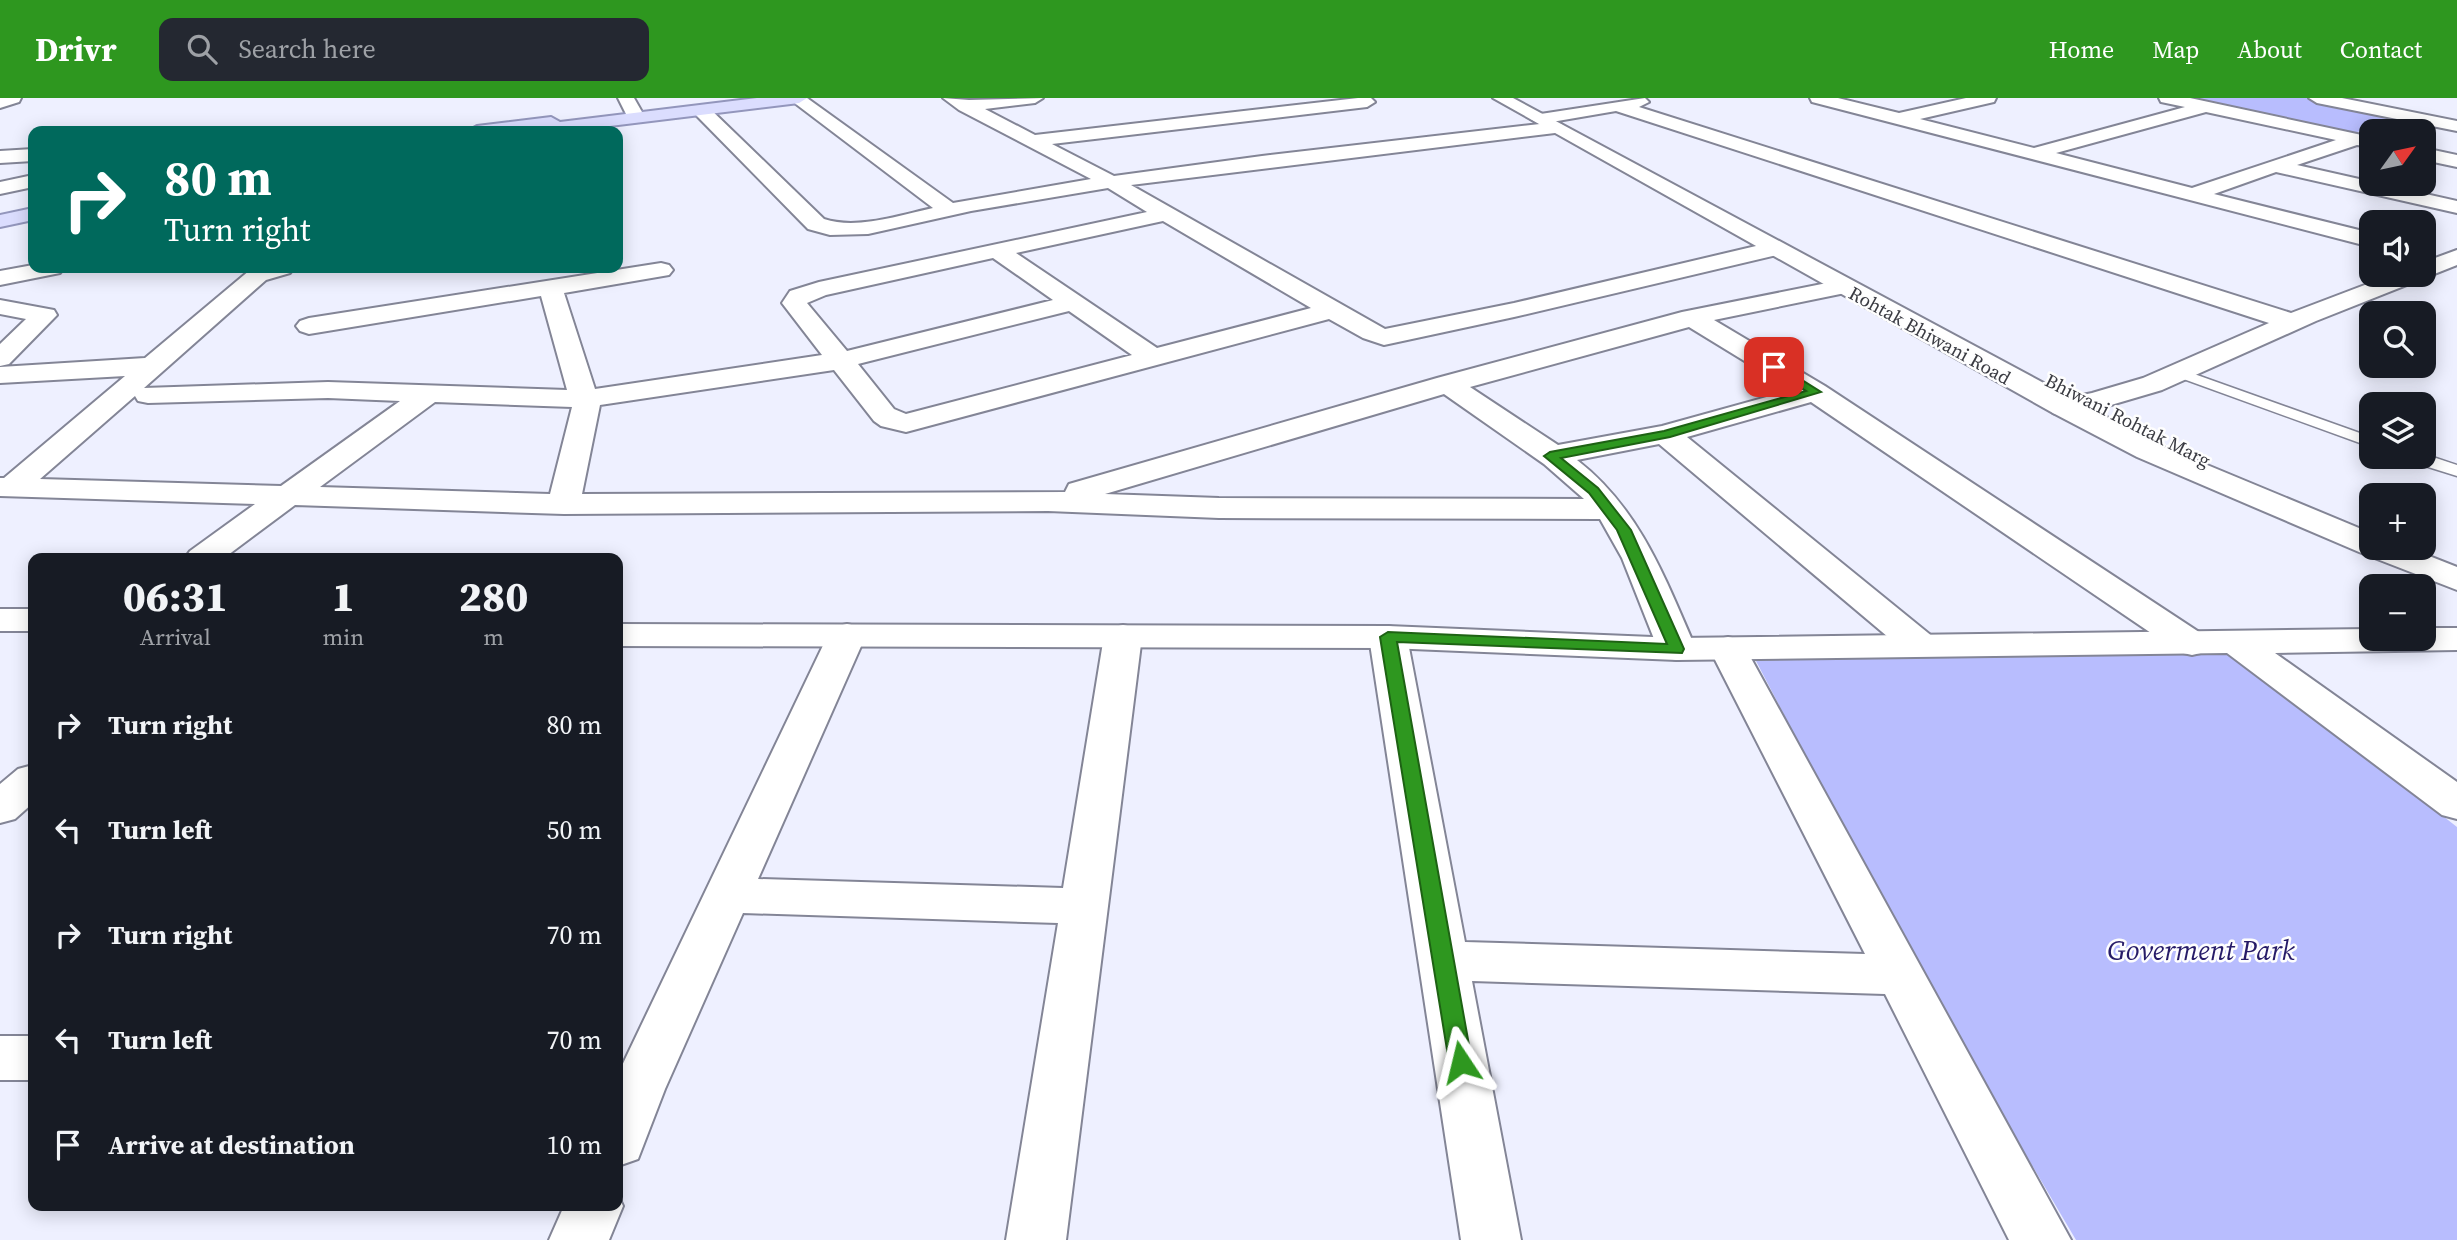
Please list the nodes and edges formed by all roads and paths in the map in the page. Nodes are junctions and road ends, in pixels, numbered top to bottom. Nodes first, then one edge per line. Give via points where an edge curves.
1 (13, 98) edge
2 (744, 98) edge
3 (797, 98) edge
4 (1035, 98) edge
5 (1501, 98) edge
6 (1524, 98) edge
7 (1660, 98) edge
8 (1818, 98) edge
9 (1988, 98) edge
10 (2167, 98) edge
11 (2317, 98) edge
12 (958, 102) edge
13 (0, 103) edge
14 (1369, 103) edge
15 (629, 105) edge
16 (1210, 105) dead end
17 (1617, 106) junction
18 (2206, 106) junction
19 (701, 110) junction
20 (2417, 118) junction
21 (1223, 119) junction
22 (1899, 119) junction
23 (2414, 119) edge
24 (1551, 121) junction
25 (506, 126) edge
26 (568, 126) edge
27 (2457, 127) edge
28 (1408, 128) dead end
29 (2359, 137) edge
30 (2359, 140) edge
31 (1030, 141) junction
32 (1429, 142) junction
33 (2035, 153) junction
34 (28, 155) edge
35 (0, 157) edge
36 (2436, 157) edge
37 (2457, 161) edge
38 (2273, 166) junction
39 (1109, 181) junction
40 (28, 182) edge
41 (0, 188) edge
42 (2193, 194) junction
43 (2457, 208) edge
44 (948, 209) junction
45 (1165, 214) junction
46 (28, 215) edge
47 (0, 221) edge
48 (28, 222) edge
49 (0, 228) edge
50 (2359, 237) edge
51 (1773, 249) junction
52 (998, 251) junction
53 (2453, 258) edge
54 (2436, 265) edge
55 (662, 270) dead end
56 (28, 273) edge
57 (262, 273) edge
58 (0, 278) edge
59 (1842, 287) junction
60 (2381, 287) edge
61 (551, 289) junction
62 (1071, 303) junction
63 (0, 307) edge
64 (1333, 310) junction
65 (1514, 310) junction
66 (1691, 317) junction
67 (2292, 322) junction
68 (309, 326) dead end
69 (1580, 348) junction
70 (0, 358) edge
71 (1155, 359) junction
72 (839, 361) junction
73 (153, 366) junction
74 (2183, 374) junction
75 (0, 375) edge
76 (1447, 384) junction
77 (1815, 392) junction
78 (148, 395) dead end
79 (426, 395) junction
80 (584, 399) junction
81 (2091, 403) junction
82 (2063, 407) junction
83 (1665, 434) junction
84 (2359, 438) edge
85 (1550, 456) junction
86 (2436, 464) edge
87 (2457, 471) edge
88 (6, 487) edge
89 (287, 494) junction
90 (1048, 501) junction
91 (564, 504) junction
92 (1610, 509) junction
93 (2359, 522) edge
94 (2359, 540) edge
95 (2436, 551) edge
96 (209, 553) edge
97 (2457, 559) edge
98 (2409, 560) edge
99 (2457, 579) edge
100 (0, 620) edge
101 (28, 620) edge
102 (623, 635) edge
103 (847, 635) junction
104 (1123, 636) junction
105 (1388, 637) junction
106 (2457, 639) edge
107 (2192, 643) junction
108 (2237, 643) junction
109 (1920, 645) junction
110 (1728, 648) junction
111 (1677, 649) junction
112 (28, 783) edge
113 (2457, 804) edge
114 (0, 808) edge
115 (727, 895) junction
116 (1084, 906) junction
117 (1443, 961) junction
118 (1901, 975) junction
119 (0, 1058) edge
120 (28, 1058) edge
121 (628, 1088) edge
122 (623, 1114) edge
123 (591, 1211) edge
124 (579, 1240) edge
125 (1036, 1240) edge
126 (1491, 1240) edge
127 (2041, 1240) edge

1 - 13 street
2 - 15 main road
3 - 19 main road
3 - 44 street
4 - 12 street
5 - 24 street, Rohtak Bhiwani Road
6 - 24 street, Bhiwani Rohtak Marg
7 - 17 street
8 - 22 street
9 - 22 street
10 - 18 street
11 - 20 street
12 - 31 street
14 - 21 street
15 - 25 main road
16 - 21 street
17 - 24 street
17 - 67 street
18 - 29 street
18 - 33 street
19 - 26 main road
19 - 44 street via 824,229 863,228
20 - 23 street
20 - 27 street
21 - 31 street
22 - 33 street
24 - 32 street
24 - 51 street, Rohtak Bhiwani Road
24 - 81 street, Bhiwani Rohtak Marg
28 - 32 street
30 - 38 street
31 - 39 street
32 - 39 street
33 - 42 street
34 - 35 street
36 - 37 street
38 - 42 street
38 - 43 street
39 - 44 street
39 - 45 street
40 - 41 street
42 - 50 street
45 - 52 street
45 - 64 street
46 - 47 main road
48 - 49 main road
51 - 59 street, Rohtak Bhiwani Road
51 - 65 street
52 - 62 street
52 - 72 street via 795,298 794,303
53 - 54 street
55 - 61 street
56 - 58 street
57 - 73 street
59 - 66 street
59 - 82 street, Rohtak Bhiwani Road
60 - 67 street
61 - 68 street
61 - 80 street
62 - 71 street
62 - 72 street
63 - 70 street via 45,315
64 - 65 street via 1388,337
64 - 71 street
65 - 69 street
66 - 69 street
66 - 77 street
67 - 74 street
69 - 76 street
71 - 72 street via 906,423 884,415
72 - 80 street
73 - 75 street
73 - 88 street
74 - 81 street
74 - 84 lane
76 - 85 street
76 - 90 street
77 - 83 street
77 - 107 street
78 - 79 street via 328,390
79 - 80 street
79 - 89 street
80 - 91 street via 585,417
81 - 82 street
81 - 93 street, Bhiwani Rohtak Marg via 2278,492
82 - 94 street, Rohtak Bhiwani Road via 2148,451
83 - 85 street
83 - 109 street
85 - 92 street
86 - 87 lane
88 - 89 street
89 - 91 street
89 - 96 street
90 - 91 street
90 - 92 street via 1219,508
92 - 111 street via 1635,553
95 - 97 street
98 - 99 street
100 - 101 street
102 - 103 street
103 - 104 street
103 - 115 street
104 - 105 street
104 - 116 street
105 - 111 street
105 - 117 street
106 - 108 street
107 - 108 street
107 - 109 street
108 - 113 street
109 - 110 street
110 - 111 street
110 - 118 street
112 - 114 street
115 - 116 street
115 - 121 street
116 - 125 street
117 - 118 street
117 - 126 street
118 - 127 street
119 - 120 street
121 - 122 street
123 - 124 street

